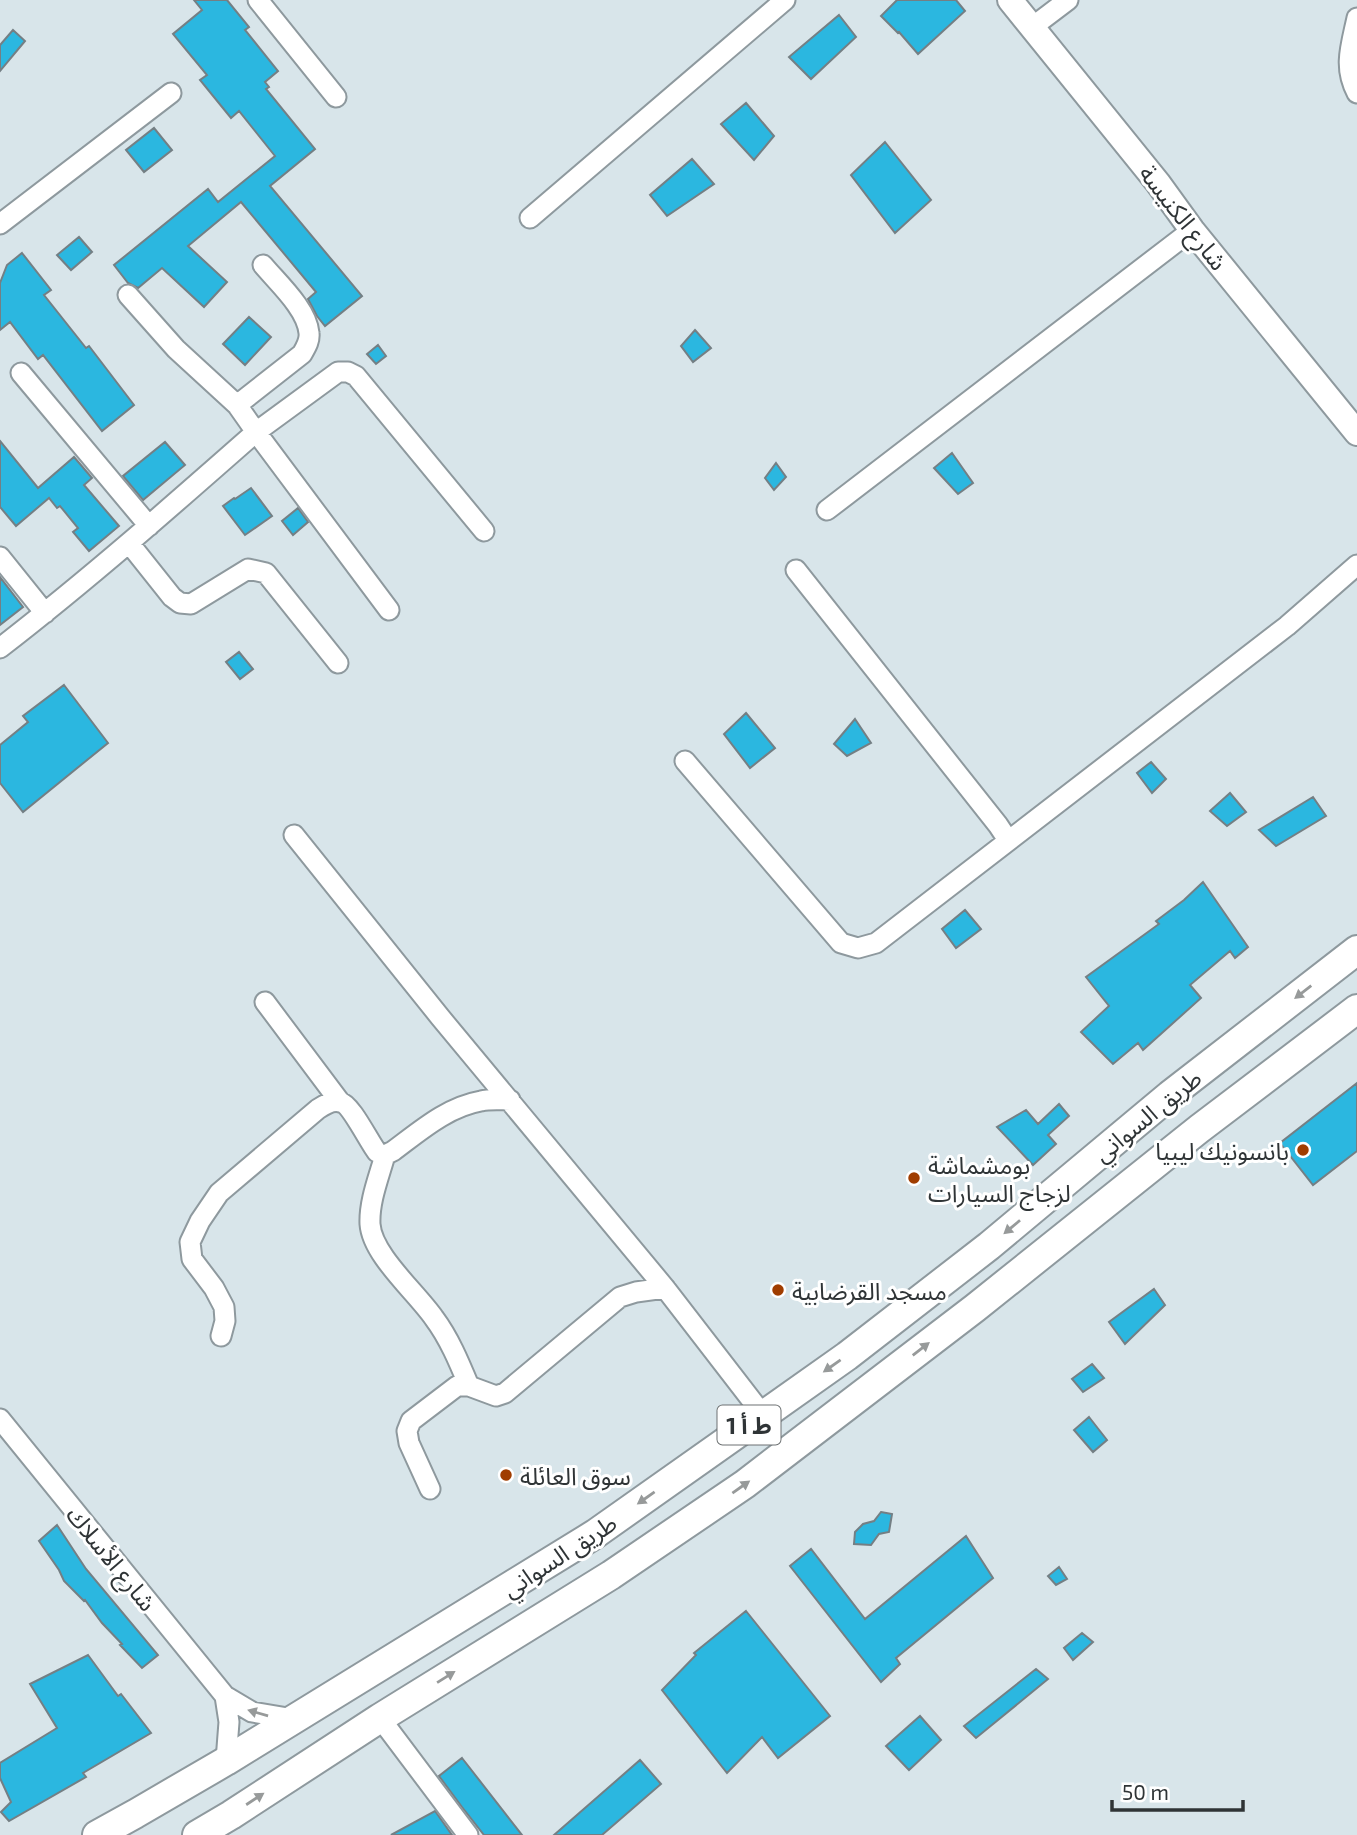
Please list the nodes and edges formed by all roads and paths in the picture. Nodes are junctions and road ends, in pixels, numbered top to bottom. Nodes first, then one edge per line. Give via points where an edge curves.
1 (258, 0) edge
2 (785, 0) edge
3 (1010, 0) edge
4 (1068, 0) edge
5 (1357, 18) edge
6 (1031, 28) junction
7 (171, 93) dead end
8 (1357, 93) edge
9 (336, 97) dead end
10 (530, 218) dead end
11 (0, 223) edge
12 (1192, 230) junction
13 (263, 265) dead end
14 (128, 295) dead end
15 (21, 373) dead end
16 (237, 405) junction
17 (256, 432) junction
18 (1357, 433) edge
19 (827, 510) dead end
20 (149, 526) junction
21 (484, 531) dead end
22 (129, 543) junction
23 (0, 556) edge
24 (1357, 565) edge
25 (796, 570) dead end
26 (389, 610) dead end
27 (45, 613) junction
28 (0, 648) edge
29 (338, 663) dead end
30 (684, 761) dead end
31 (294, 835) dead end
32 (1008, 840) junction
33 (1357, 950) edge
34 (265, 1002) dead end
35 (1357, 1009) edge
36 (510, 1100) junction
37 (340, 1102) junction
38 (385, 1155) junction
39 (665, 1288) junction
40 (221, 1336) dead end
41 (468, 1386) junction
42 (763, 1415) junction
43 (0, 1419) edge
44 (430, 1489) dead end
45 (225, 1696) junction
46 (380, 1718) junction
47 (294, 1719) junction
48 (226, 1760) junction
49 (97, 1835) edge
50 (197, 1835) edge
51 (468, 1835) edge

1 - 9 street
2 - 10 street
3 - 6 main road, شارع الكنيسة
4 - 6 street
5 - 8 street via 1348,58
6 - 12 main road, شارع الكنيسة
7 - 11 street
12 - 18 main road, شارع الكنيسة
12 - 19 street
13 - 16 street via 298,306 310,335 302,354
14 - 16 street via 176,349
15 - 20 street
16 - 17 street
17 - 20 street
17 - 21 street via 338,372 348,372
17 - 26 street
20 - 22 street
22 - 27 street
22 - 29 street via 180,603 191,604 248,569 266,572
23 - 27 street
24 - 32 street via 1287,626
25 - 32 street
27 - 28 street
30 - 32 street via 841,943 858,948 876,943
31 - 36 street
33 -> 42 highway, طريق السواني / ط أ 1 via 1170,1095 989,1246
34 - 37 street
46 -> 35 highway, طريق السواني / ط أ 1 via 611,1575 745,1484
36 - 38 street via 482,1100 441,1115
36 - 39 street
37 - 38 street via 377,1152
37 - 40 street via 318,1108 219,1193 200,1221 190,1242 192,1259 224,1307
38 - 41 street via 372,1200 374,1240 435,1319
39 - 41 street via 620,1297 505,1393 496,1396
39 - 42 street
41 - 44 street via 457,1386 411,1421 409,1443
42 -> 47 highway, طريق السواني / ط أ 1 via 595,1534
43 - 45 street, شارع الأسلاك
47 -> 45 street, شارع الأسلاك via 252,1712
45 - 48 street via 229,1722
50 -> 46 highway, طريق السواني / ط أ 1
46 - 51 street
47 - 48 highway, طريق السواني / ط أ 1
48 - 49 highway, طريق السواني / ط أ 1

